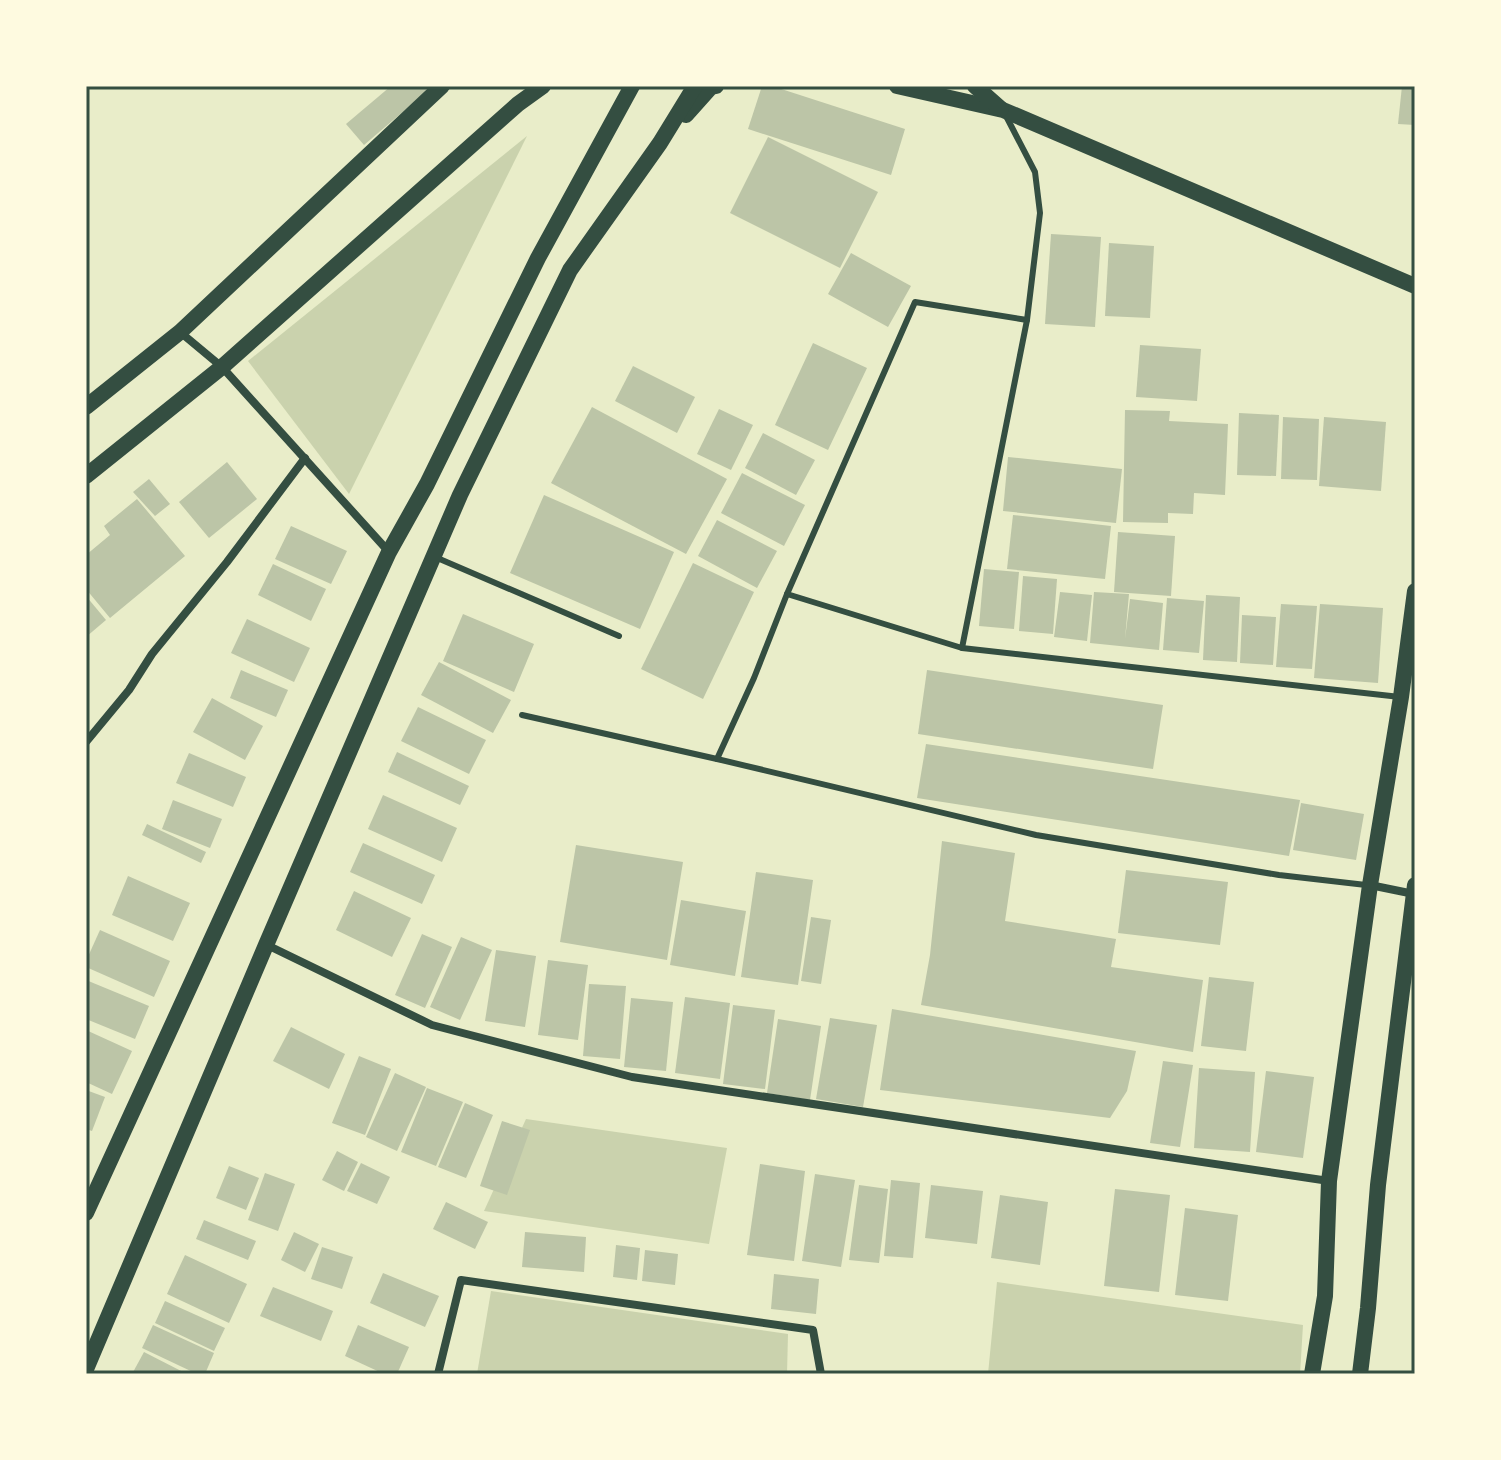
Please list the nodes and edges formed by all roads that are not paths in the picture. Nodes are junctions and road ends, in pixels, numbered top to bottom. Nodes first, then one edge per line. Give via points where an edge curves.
1 (442, 86) edge
2 (543, 86) edge
3 (632, 86) edge
4 (695, 86) edge
5 (716, 86) edge
6 (897, 86) edge
7 (975, 86) edge
8 (1003, 110) junction
9 (660, 143) junction
10 (1415, 286) edge
11 (1027, 320) junction
12 (180, 332) junction
13 (222, 367) junction
14 (86, 407) edge
15 (305, 458) junction
16 (86, 476) edge
17 (389, 552) junction
18 (433, 556) junction
19 (1415, 591) edge
20 (787, 594) junction
21 (619, 636) dead end
22 (962, 648) junction
23 (1401, 697) junction
24 (522, 715) dead end
25 (86, 742) edge
26 (717, 759) junction
27 (1370, 885) junction
28 (1414, 890) edge
29 (266, 945) junction
30 (1329, 1181) junction
31 (86, 1213) edge
32 (86, 1369) edge
33 (438, 1374) edge
34 (821, 1374) edge
35 (1312, 1374) edge
36 (1360, 1374) edge

1 - 12 main road
2 - 13 main road
3 - 17 main road
4 - 9 main road
5 - 9 main road
6 - 8 main road
7 - 8 main road
8 - 10 main road
8 - 11 lane via 1035,172 1040,213
9 - 18 main road via 570,270
11 - 20 lane via 915,302
11 - 22 lane
12 - 13 street
12 - 14 main road
13 - 15 street
13 - 16 main road
15 - 17 street
15 - 25 street
17 - 31 main road
18 - 21 lane
18 - 29 main road
19 - 23 main road
20 - 22 lane
20 - 26 lane
22 - 23 lane
23 - 27 main road
24 - 26 lane
26 - 27 lane via 1036,835
27 - 28 street
27 - 30 main road
28 - 36 main road
29 - 30 street via 432,1025 632,1077
29 - 32 main road
30 - 35 main road via 1325,1296
33 - 34 street via 461,1280 813,1330

